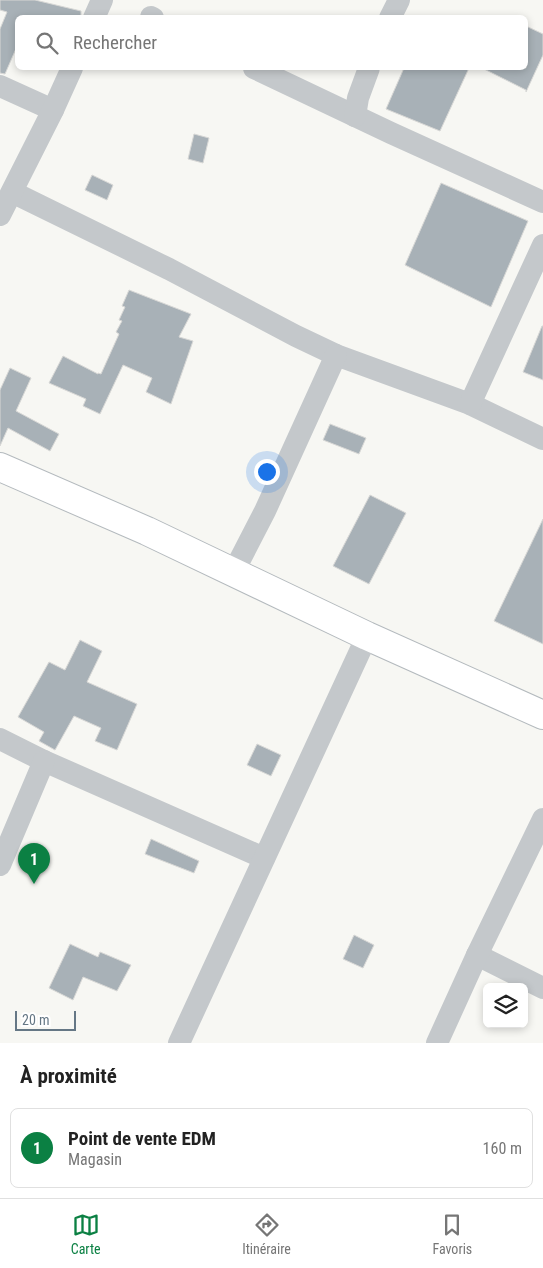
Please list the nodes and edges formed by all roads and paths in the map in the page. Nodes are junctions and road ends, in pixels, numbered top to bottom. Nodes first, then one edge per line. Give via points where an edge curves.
1 (102, 0) edge
2 (399, 0) edge
3 (95, 15) edge
4 (392, 15) edge
5 (71, 70) edge
6 (258, 70) edge
7 (368, 70) edge
8 (0, 86) edge
9 (53, 110) junction
10 (355, 116) junction
11 (12, 192) junction
12 (543, 202) edge
13 (0, 215) edge
14 (543, 245) edge
15 (336, 355) junction
16 (470, 404) junction
17 (543, 439) edge
18 (0, 467) edge
19 (0, 472) edge
20 (233, 573) junction
21 (367, 636) junction
22 (543, 715) edge
23 (0, 739) edge
24 (44, 761) junction
25 (543, 818) edge
26 (264, 858) junction
27 (0, 865) edge
28 (476, 955) junction
29 (543, 988) edge
30 (179, 1043) edge
31 (437, 1043) edge

1 - 3 street
2 - 4 street
5 - 9 street
6 - 10 street
7 - 10 street
8 - 9 street
9 - 11 street
10 - 12 street
11 - 13 street
11 - 15 street
14 - 16 street
15 - 16 street
15 - 20 street via 265,512
16 - 17 street
18 - 19 street
18 - 20 street via 147,531
20 - 21 street
21 - 22 street
21 - 26 street
23 - 24 street
24 - 26 street
24 - 27 street
25 - 28 street
26 - 30 street
28 - 29 street
28 - 31 street

